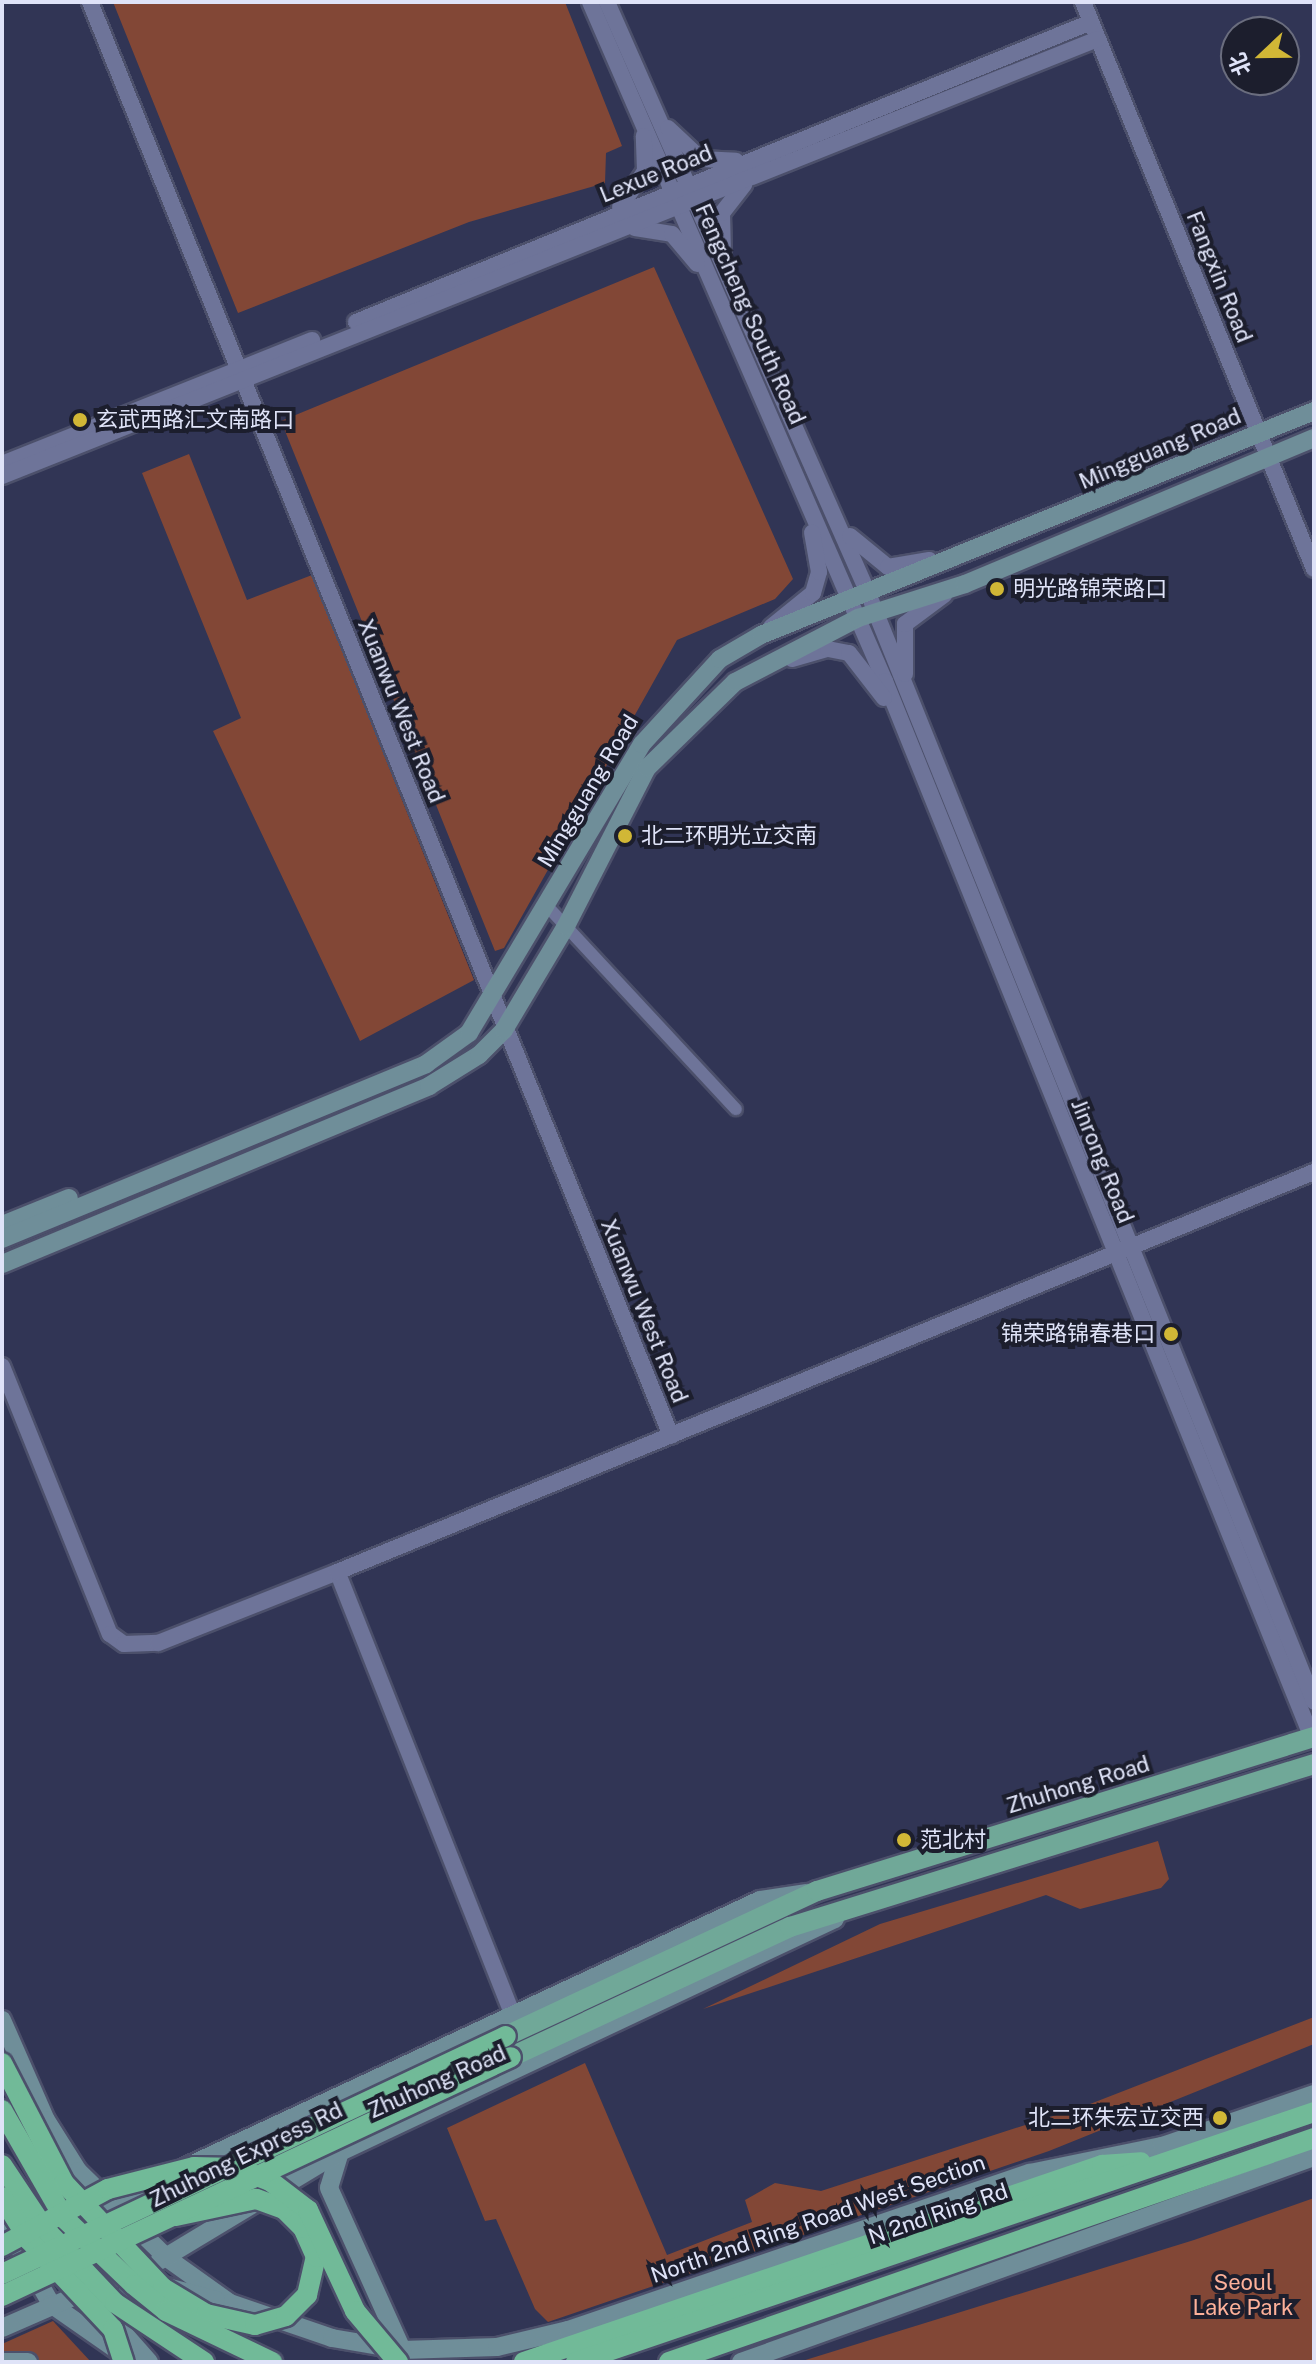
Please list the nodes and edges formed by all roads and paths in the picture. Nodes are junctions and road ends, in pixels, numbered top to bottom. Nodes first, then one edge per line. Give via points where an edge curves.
1 (90, 2) edge
2 (590, 2) edge
3 (607, 2) edge
4 (1083, 2) edge
5 (1091, 22) junction
6 (1098, 39) junction
7 (648, 115) junction
8 (749, 160) junction
9 (755, 177) junction
10 (680, 188) junction
11 (687, 204) junction
12 (608, 217) junction
13 (614, 233) junction
14 (722, 285) junction
15 (241, 374) junction
16 (1314, 411) edge
17 (1259, 434) junction
18 (1314, 438) edge
19 (1268, 456) junction
20 (2, 464) edge
21 (2, 476) edge
22 (797, 477) junction
23 (829, 506) junction
24 (958, 554) junction
25 (1314, 569) edge
26 (965, 584) junction
27 (860, 597) junction
28 (866, 616) junction
29 (761, 635) junction
30 (759, 668) junction
31 (912, 729) junction
32 (548, 907) junction
33 (566, 926) junction
34 (494, 999) junction
35 (504, 1030) junction
36 (315, 1108) junction
37 (736, 1109) dead end
38 (312, 1132) junction
39 (223, 1156) junction
40 (1314, 1172) edge
41 (2, 1225) edge
42 (2, 1239) edge
43 (1122, 1252) junction
44 (2, 1253) edge
45 (2, 1264) edge
46 (2, 1366) edge
47 (671, 1436) junction
48 (337, 1572) junction
49 (1314, 1702) edge
50 (1313, 1738) edge
51 (1314, 1764) edge
52 (817, 1891) junction
53 (854, 1908) junction
54 (512, 2013) junction
55 (2, 2020) edge
56 (506, 2036) joint
57 (511, 2057) joint
58 (2, 2063) edge
59 (1314, 2094) edge
60 (2, 2110) edge
61 (1314, 2112) edge
62 (1314, 2138) edge
63 (340, 2152) junction
64 (1160, 2154) junction
65 (1314, 2157) edge
66 (2, 2165) edge
67 (1102, 2165) junction
68 (1051, 2169) junction
69 (2, 2197) edge
70 (111, 2205) junction
71 (176, 2216) junction
72 (3, 2233) edge
73 (167, 2258) junction
74 (2, 2274) edge
75 (33, 2282) junction
76 (2, 2296) edge
77 (2, 2303) edge
78 (230, 2303) junction
79 (51, 2304) junction
80 (2, 2328) edge
81 (400, 2356) edge
82 (4, 2362) edge
83 (28, 2362) edge
84 (124, 2362) edge
85 (134, 2362) edge
86 (149, 2362) edge
87 (204, 2362) edge
88 (272, 2362) edge
89 (524, 2362) edge
90 (576, 2362) edge
91 (669, 2362) edge
92 (741, 2362) edge

1 - 15 street, Xuanwu West Road
2 - 7 street, Fengcheng South Road
3 - 7 street, Fengcheng South Road
4 - 5 street, Fangxin Road
5 - 6 street, Fangxin Road
5 - 8 street, Lexue Road
6 - 9 street, Lexue Road
6 - 17 street, Fangxin Road
7 - 8 street via 691,154
7 - 10 street, Fengcheng South Road
7 - 12 street via 645,171 636,193
8 - 10 street, Lexue Road
9 - 11 street, Lexue Road
9 - 14 street via 722,213
10 - 11 street, Fengcheng South Road
10 - 12 street, Lexue Road
11 - 13 street, Lexue Road
11 - 14 street, Fengcheng South Road
12 - 15 street, Lexue Road
13 - 14 street via 640,228 672,234
13 - 15 street, Lexue Road
14 - 22 street, Fengcheng South Road
14 - 23 street, Fengcheng South Road
15 - 20 street
15 - 21 street
15 - 34 street, Xuanwu West Road
16 - 17 main road, Mingguang Road
17 - 19 street, Fangxin Road
17 - 24 main road, Mingguang Road
18 - 19 main road, Mingguang Road
19 - 25 street, Fangxin Road
19 - 26 main road, Mingguang Road
22 - 27 street, Fengcheng South Road
22 - 29 street via 818,552 818,582
23 - 24 street via 880,565
23 - 27 street, Fengcheng South Road
24 - 27 main road, Mingguang Road
26 - 28 main road, Mingguang Road
26 - 31 street via 915,612 902,632
27 - 28 street, Jinrong Road
27 - 29 main road, Mingguang Road
28 - 30 main road, Mingguang Road
28 - 31 street, Jinrong Road
29 - 32 main road, Mingguang Road via 701,673 656,724
30 - 31 street via 828,649 849,653
30 - 33 main road, Mingguang Road via 659,751
31 - 43 street, Jinrong Road
32 - 33 street
32 - 34 main road, Mingguang Road
33 - 35 main road, Mingguang Road
33 - 37 street
34 - 35 street, Xuanwu West Road
34 - 36 main road, Mingguang Road via 469,1033 426,1064
35 - 38 main road, Mingguang Road via 429,1086
35 - 47 street, Xuanwu West Road
36 - 39 main road, Mingguang Road
36 - 41 main road via 244,1127
38 - 39 main road, Mingguang Road
38 - 45 main road, Mingguang Road
39 - 42 main road, Mingguang Road
39 - 44 main road, Mingguang Road
40 - 43 street, Xuanwu West Road
43 - 47 street, Xuanwu West Road
43 - 49 street, Jinrong Road
43 - 50 street, Jinrong Road
46 - 48 street, Xuanwu West Road via 110,1634 124,1644 158,1643
47 - 48 street, Xuanwu West Road
48 - 54 street
50 - 52 main road, Zhuhong Road
51 - 53 main road, Zhuhong Road
52 - 54 main road via 760,1900
52 - 56 main road, Zhuhong Road
53 - 57 main road, Zhuhong Road via 640,1992
53 - 63 main road, Zhuhong Road
54 - 70 main road
55 - 70 main road via 57,2139
56 - 74 highway, Zhuhong Express Rd, bridge
57 - 71 highway, Zhuhong Express Rd, bridge
58 - 71 highway, bridge via 64,2183 163,2288 214,2317 255,2325 286,2316 307,2295 316,2257 303,2228 284,2209 256,2199
59 - 64 main road, North 2nd Ring Road West Section
60 - 88 highway, bridge via 64,2218 134,2285 166,2311
61 - 64 highway, N 2nd Ring Rd
62 - 91 highway
63 - 73 main road, Zhuhong Road
63 - 81 main road via 329,2188
64 - 67 highway
64 - 68 main road, North 2nd Ring Road West Section
64 - 90 highway, N 2nd Ring Rd
65 - 92 main road
66 - 87 highway, bridge via 44,2228 96,2285
67 - 68 main road
67 - 89 highway
68 - 81 main road, North 2nd Ring Road West Section via 568,2330 497,2347
69 - 84 highway, bridge via 29,2240 113,2329
70 - 72 main road
70 - 73 main road
71 - 75 highway, Zhuhong Express Rd, bridge
72 - 79 main road
72 - 81 highway, bridge via 108,2189 194,2167 236,2168 270,2181 308,2210 355,2311
73 - 78 main road
73 - 79 main road, Zhuhong Road
75 - 76 highway, Zhuhong Express Rd, bridge
75 - 77 highway, bridge
78 - 81 main road, North 2nd Ring Road West Section
78 - 86 main road via 152,2283 132,2290 121,2301 118,2327
79 - 80 main road, Zhuhong Road
79 - 85 main road
82 - 83 main road

